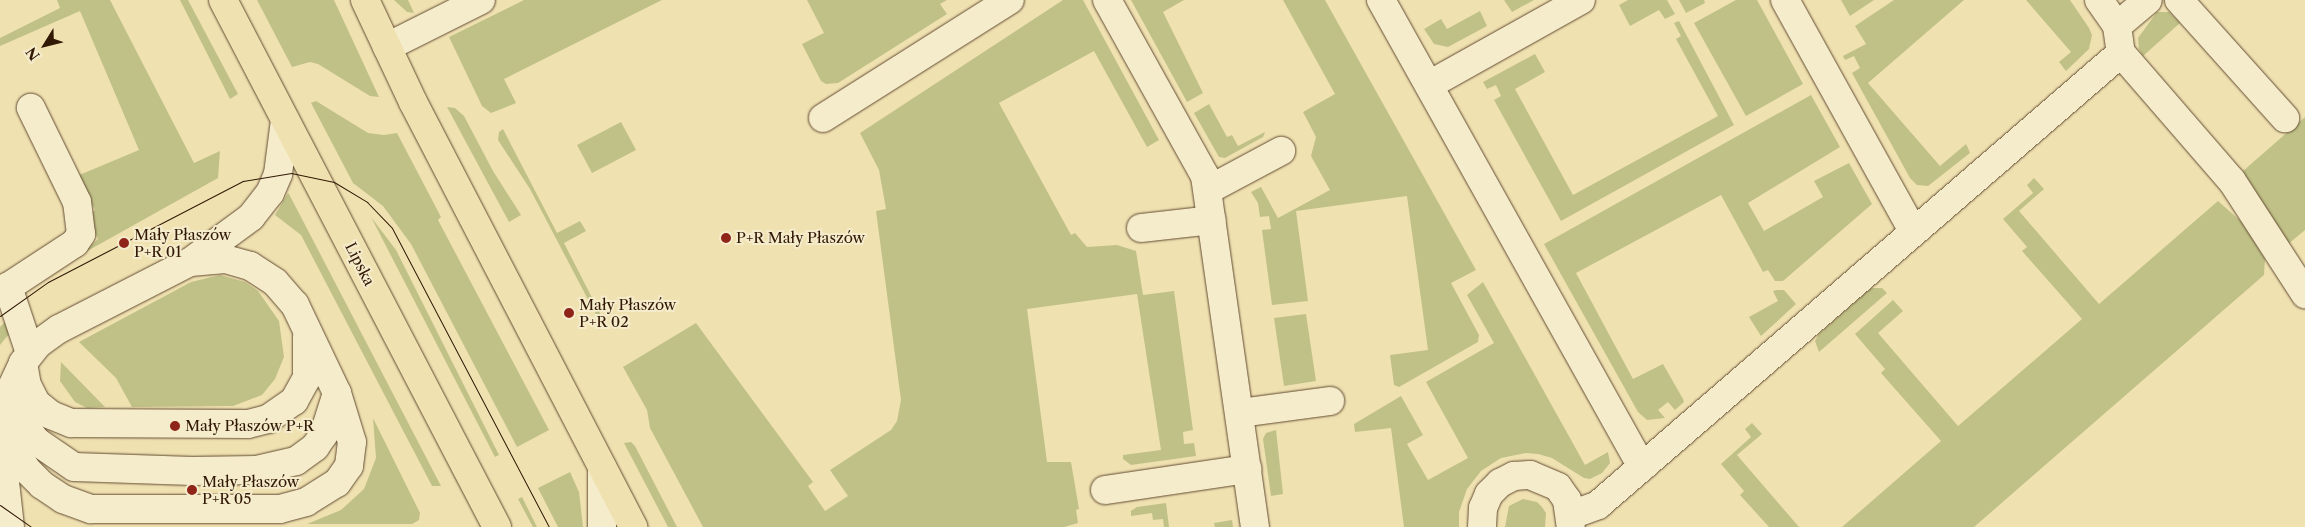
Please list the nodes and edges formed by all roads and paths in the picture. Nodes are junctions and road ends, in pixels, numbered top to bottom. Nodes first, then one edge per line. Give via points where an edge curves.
1 (223, 0) edge
2 (365, 0) edge
3 (481, 0) edge
4 (1010, 0) edge
5 (1107, 0) edge
6 (1381, 0) edge
7 (1581, 0) edge
8 (1785, 0) edge
9 (2098, 0) edge
10 (2148, 0) edge
11 (2179, 0) edge
12 (2117, 26) junction
13 (387, 47) junction
14 (2121, 53) junction
15 (1429, 85) junction
16 (31, 108) dead end
17 (823, 118) dead end
18 (2286, 118) dead end
19 (285, 120) junction
20 (1281, 150) dead end
21 (1208, 190) junction
22 (1212, 220) junction
23 (1141, 228) dead end
24 (1913, 231) junction
25 (190, 262) junction
26 (2305, 294) edge
27 (303, 319) junction
28 (26, 358) junction
29 (11, 389) junction
30 (337, 393) junction
31 (1330, 401) dead end
32 (1240, 413) junction
33 (4, 434) junction
34 (602, 467) junction
35 (1642, 467) junction
36 (1247, 469) junction
37 (1105, 490) dead end
38 (1571, 521) edge
39 (10, 527) edge
40 (497, 527) edge
41 (602, 527) edge
42 (633, 527) edge
43 (1255, 527) edge
44 (1482, 527) edge

1 - 19 main road, Lipska
2 - 13 main road
3 - 13 street
4 - 17 street
5 - 21 street via 1205,176
6 - 15 street
7 - 15 street
8 - 24 street
9 - 12 street
10 - 12 street
11 - 18 street
12 - 14 street
13 - 34 main road
14 - 24 street
14 - 26 street via 2232,181
15 - 35 street
16 - 28 street via 77,202 81,234 76,242 8,287
19 - 25 street via 282,158 265,201 238,228
19 - 40 main road, Lipska
20 - 21 street
21 - 22 street
22 - 23 street
22 - 32 street
24 - 35 street
25 - 27 street via 225,259 256,269 286,293
25 - 28 street via 60,330
27 - 28 street via 309,353 301,390 294,401 277,414 248,424 71,424 56,418 36,403 27,385
27 - 30 street
28 - 29 street
29 - 30 street via 20,419 36,442 74,467 192,471 257,470 296,461 315,447 324,434
29 - 33 street
30 - 33 street via 352,442 349,466 327,492 280,509 123,510 83,507 63,499 34,478
31 - 32 street
32 - 36 street
33 - 39 street via 3,464
34 - 41 street
34 - 42 main road
35 - 38 street via 1598,504
36 - 37 street
36 - 43 street
38 - 44 street via 1558,487 1530,475 1514,476 1489,494 1483,508

